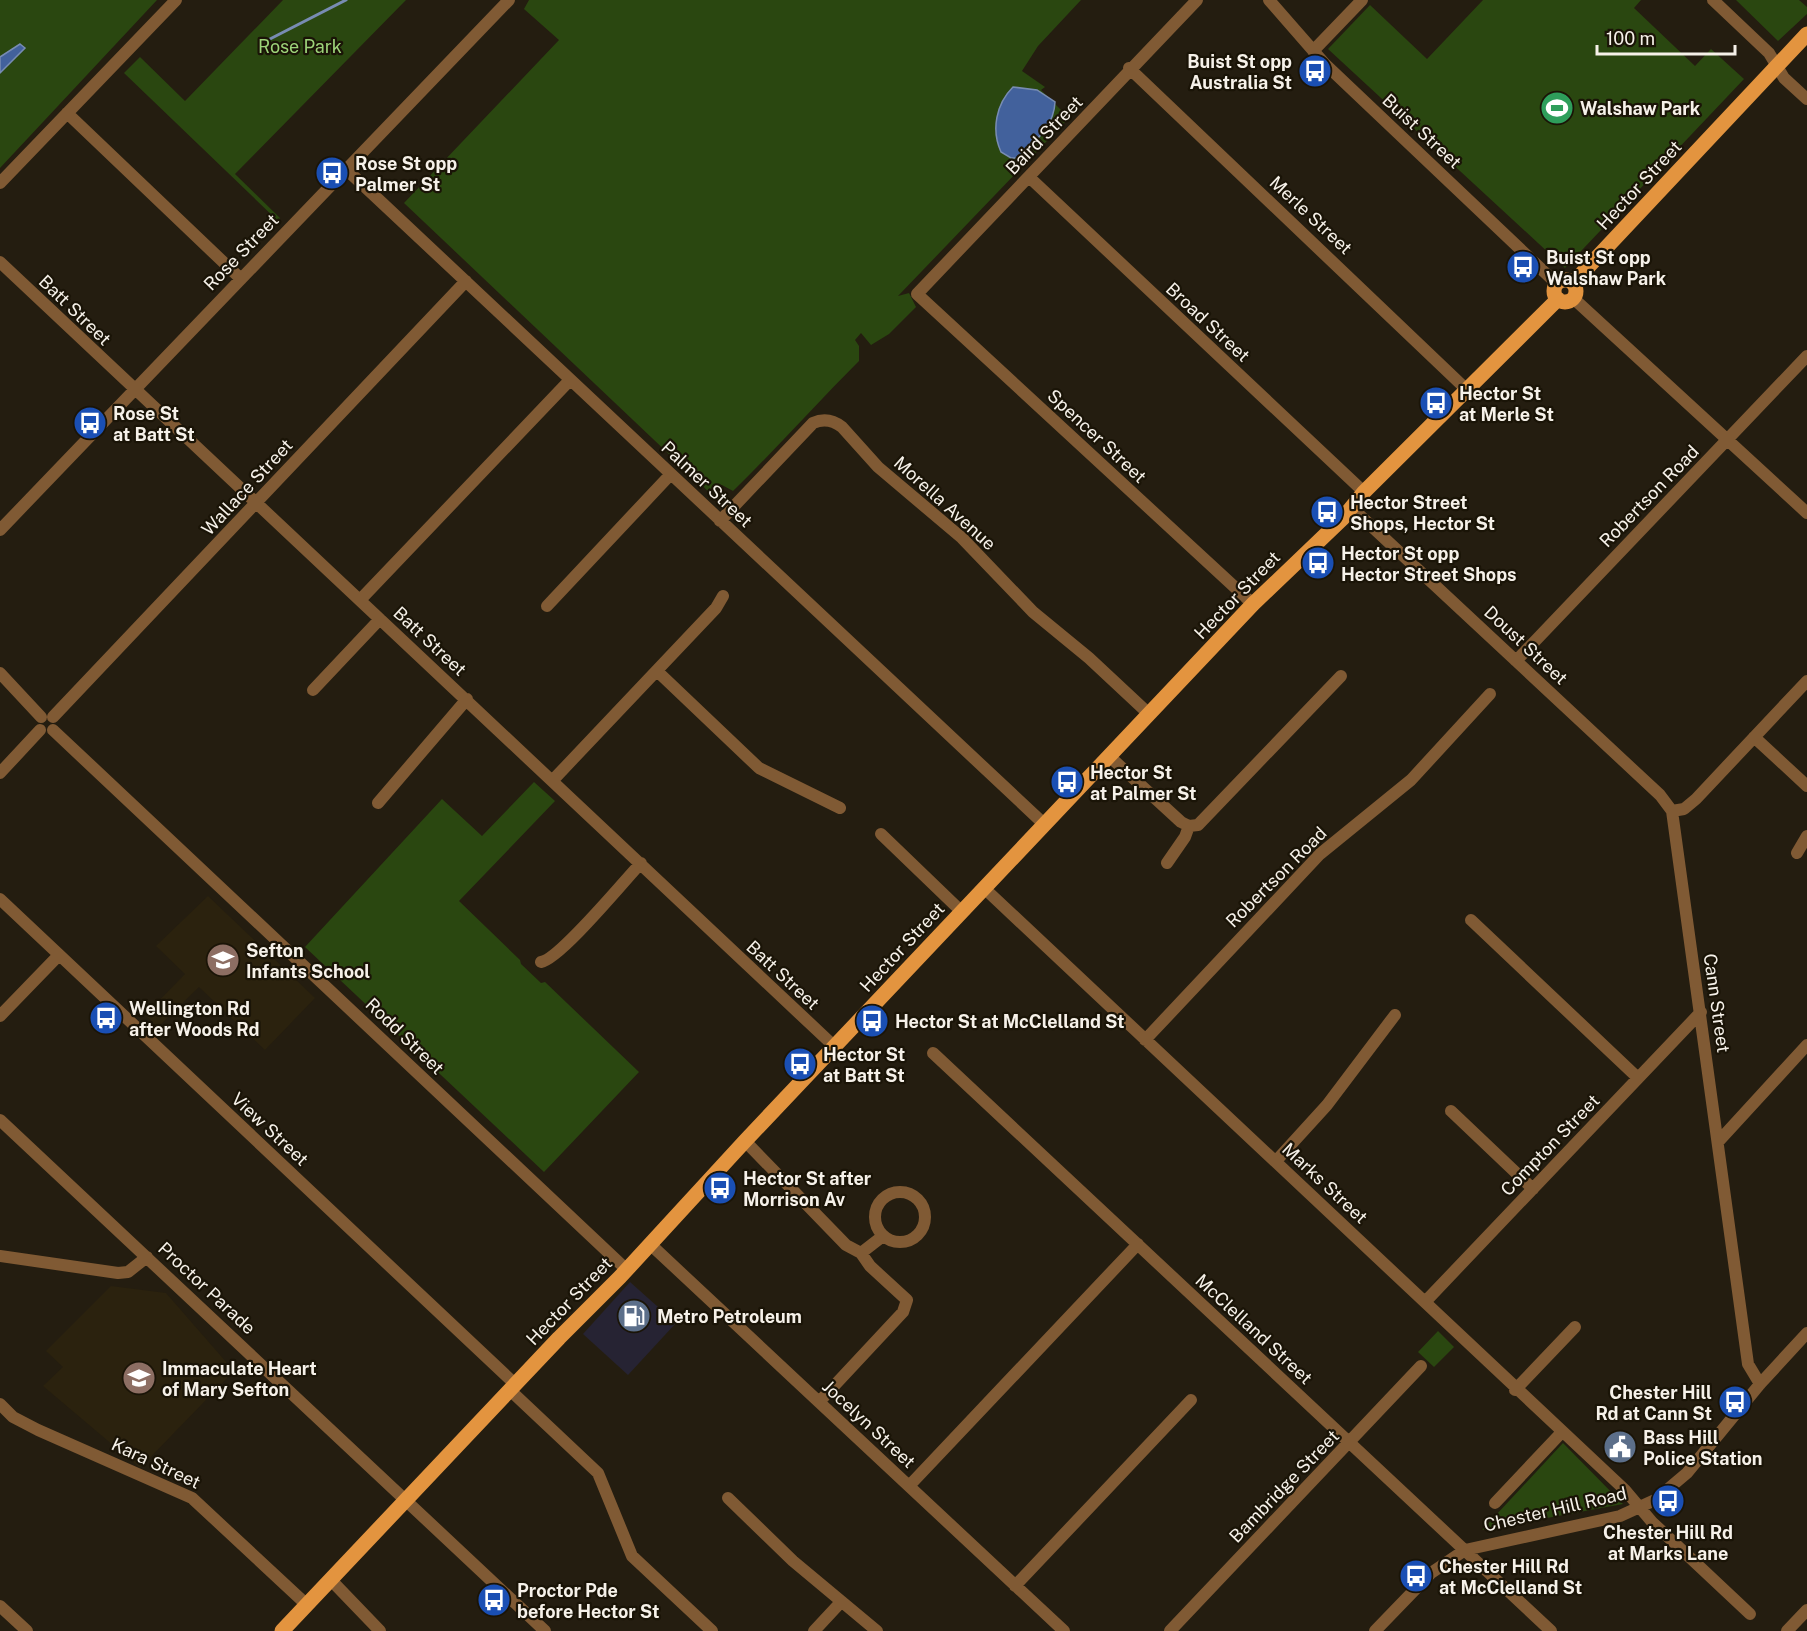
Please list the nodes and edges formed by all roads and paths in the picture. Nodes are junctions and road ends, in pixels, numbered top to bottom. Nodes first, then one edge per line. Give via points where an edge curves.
1 (176, 0) edge
2 (509, 0) edge
3 (1197, 0) edge
4 (1269, 0) edge
5 (1362, 0) edge
6 (1713, 0) edge
7 (1807, 34) edge
8 (1313, 51) junction
9 (1777, 66) junction
10 (1129, 68) junction
11 (1807, 99) edge
12 (67, 113) junction
13 (346, 169) junction
14 (1029, 177) junction
15 (0, 183) edge
16 (0, 262) edge
17 (241, 279) junction
18 (466, 281) junction
19 (1565, 291) junction
20 (917, 294) joint
21 (1807, 356) edge
22 (570, 380) junction
23 (134, 390) junction
24 (1467, 390) junction
25 (1729, 439) junction
26 (670, 475) junction
27 (1364, 492) junction
28 (257, 502) junction
29 (1352, 507) junction
30 (1807, 513) edge
31 (720, 521) junction
32 (0, 530) edge
33 (723, 596) dead end
34 (360, 600) junction
35 (1253, 604) junction
36 (547, 606) dead end
37 (380, 619) junction
38 (1516, 661) junction
39 (657, 671) junction
40 (0, 673) edge
41 (1341, 676) dead end
42 (1807, 681) edge
43 (313, 690) dead end
44 (1490, 694) dead end
45 (466, 699) junction
46 (1149, 714) junction
47 (47, 724) junction
48 (1754, 737) junction
49 (1109, 756) junction
50 (0, 773) edge
51 (553, 780) junction
52 (1807, 786) edge
53 (378, 803) dead end
54 (840, 808) dead end
55 (1672, 811) junction
56 (1044, 824) junction
57 (1190, 826) junction
58 (881, 834) dead end
59 (1807, 836) edge
60 (1797, 853) dead end
61 (641, 863) junction
62 (1167, 863) dead end
63 (984, 888) junction
64 (0, 899) edge
65 (962, 912) junction
66 (1471, 920) dead end
67 (60, 955) junction
68 (541, 962) dead end
69 (1701, 1012) junction
70 (1395, 1015) dead end
71 (0, 1016) edge
72 (1145, 1040) junction
73 (1807, 1045) edge
74 (835, 1047) junction
75 (933, 1053) dead end
76 (1638, 1078) junction
77 (1451, 1111) dead end
78 (0, 1120) edge
79 (745, 1141) junction
80 (1718, 1142) junction
81 (1276, 1161) junction
82 (1533, 1189) junction
83 (883, 1236) junction
84 (650, 1244) junction
85 (1138, 1244) junction
86 (861, 1253) junction
87 (0, 1256) edge
88 (147, 1257) junction
89 (627, 1270) junction
90 (1425, 1302) junction
91 (1575, 1327) dead end
92 (1807, 1333) edge
93 (1421, 1366) dead end
94 (1760, 1384) junction
95 (513, 1388) junction
96 (1515, 1390) junction
97 (1191, 1400) dead end
98 (819, 1402) junction
99 (0, 1404) edge
100 (1562, 1432) junction
101 (1350, 1443) junction
102 (909, 1486) junction
103 (728, 1498) dead end
104 (406, 1500) junction
105 (1495, 1503) dead end
106 (1639, 1508) junction
107 (1465, 1550) junction
108 (330, 1579) junction
109 (1015, 1586) junction
110 (841, 1602) junction
111 (307, 1605) junction
112 (0, 1606) edge
113 (1807, 1610) edge
114 (1750, 1614) dead end
115 (27, 1631) edge
116 (282, 1631) edge
117 (380, 1631) edge
118 (545, 1631) edge
119 (712, 1631) edge
120 (814, 1631) edge
121 (877, 1631) edge
122 (1064, 1631) edge
123 (1170, 1631) edge
124 (1375, 1631) edge
125 (1551, 1631) edge
126 (1786, 1631) edge

1 - 12 street
2 - 13 street, Rose Street
3 - 10 street, Baird Street
4 - 8 street, Buist Street
5 - 8 street
6 - 9 street via 1769,53
7 - 9 main road, Hector Street
8 - 19 street, Buist Street
9 - 11 street
9 - 19 main road, Hector Street
10 - 14 street, Baird Street
10 - 24 street, Merle Street
12 - 15 street
12 - 17 street
13 - 17 street, Rose Street
13 - 18 street, Palmer Street
14 - 20 street, Baird Street
14 - 27 street, Broad Street
16 - 23 street, Batt Street
17 - 23 street, Rose Street
18 - 22 street, Palmer Street
18 - 28 street, Wallace Street
19 - 24 main road, Hector Street
19 - 25 street, Buist Street
20 - 35 street, Spencer Street
21 - 25 street, Robertson Road
22 - 26 street, Palmer Street
22 - 34 street
23 - 28 street, Batt Street
23 - 32 street, Rose Street
24 - 27 main road, Hector Street
25 - 30 street, Buist Street
25 - 38 street, Robertson Road
26 - 31 street, Palmer Street
26 - 36 street
27 - 29 main road, Hector Street
28 - 34 street, Batt Street
28 - 47 street, Wallace Street
29 - 35 main road, Hector Street
29 - 38 street, Doust Street
31 - 46 street, Morella Avenue via 813,423 833,421 890,479 962,538 1026,606
31 - 56 street, Palmer Street
33 - 39 street
34 - 37 street, Batt Street
35 - 46 main road, Hector Street
37 - 43 street
37 - 45 street, Batt Street
38 - 55 street, Doust Street via 1660,795
39 - 51 street
39 - 54 street via 759,768
40 - 47 street, Rodd Street
41 - 57 street via 1202,822
42 - 48 street
44 - 72 street, Robertson Road via 1411,780 1320,854
45 - 51 street, Batt Street
45 - 53 street
46 - 49 main road, Hector Street
47 - 50 street, Wallace Street
47 - 89 street, Rodd Street
48 - 52 street
48 - 55 street via 1696,799 1684,809
49 - 56 main road, Hector Street
49 - 57 street
51 - 61 street, Batt Street
55 - 69 street, Cann Street
56 - 63 main road, Hector Street
57 - 62 street
58 - 65 street
59 - 60 street
61 - 68 street via 549,961
61 - 74 street, Batt Street
63 - 65 main road, Hector Street
63 - 72 street, Marks Street
64 - 67 street, View Street
65 - 74 main road, Hector Street
66 - 76 street
67 - 71 street
67 - 95 street, View Street
69 - 76 street, Compton Street
69 - 80 street, Cann Street
70 - 81 street via 1327,1105
72 - 81 street, Marks Street
73 - 80 street
74 - 79 main road, Hector Street
75 - 85 street, McClelland Street
76 - 82 street, Compton Street
77 - 82 street
78 - 88 street, Proctor Parade
79 - 84 main road, Hector Street
79 - 86 street via 846,1245
80 - 94 street, Cann Street via 1749,1369
81 - 90 street, Marks Street
82 - 90 street, Compton Street
83 - 83 street via 875,1221 882,1200 902,1192 918,1199 925,1214 919,1235 898,1243
83 - 86 street
84 - 89 main road, Hector Street
84 - 98 street, Jocelyn Street
85 - 101 street, McClelland Street
85 - 102 street
86 - 98 street via 905,1297 907,1306
87 - 88 street via 118,1273 128,1272
88 - 104 street, Proctor Parade
89 - 95 main road, Hector Street
90 - 96 street, Marks Street
91 - 96 street
92 - 94 street, Chester Hill Road
93 - 101 street, Bambridge Street
94 - 106 street, Chester Hill Road via 1687,1473
95 - 104 main road, Hector Street
95 - 119 street, View Street via 598,1473 630,1553
96 - 100 street, Marks Street
97 - 109 street
98 - 102 street, Jocelyn Street
99 - 111 street, Kara Street via 13,1417 38,1430 192,1498
100 - 105 street
100 - 106 street, Marks Street
101 - 107 street, McClelland Street
101 - 123 street, Bambridge Street
102 - 109 street, Jocelyn Street
103 - 110 street
104 - 108 main road, Hector Street
104 - 118 street, Proctor Parade
106 - 107 street, Chester Hill Road via 1611,1518
106 - 114 street, Marks Street
107 - 124 street, Chester Hill Road via 1431,1574
107 - 125 street, McClelland Street
108 - 111 main road, Hector Street
108 - 117 street
109 - 122 street, Jocelyn Street
110 - 120 street
110 - 121 street
111 - 116 main road, Hector Street
112 - 115 street
113 - 126 street

